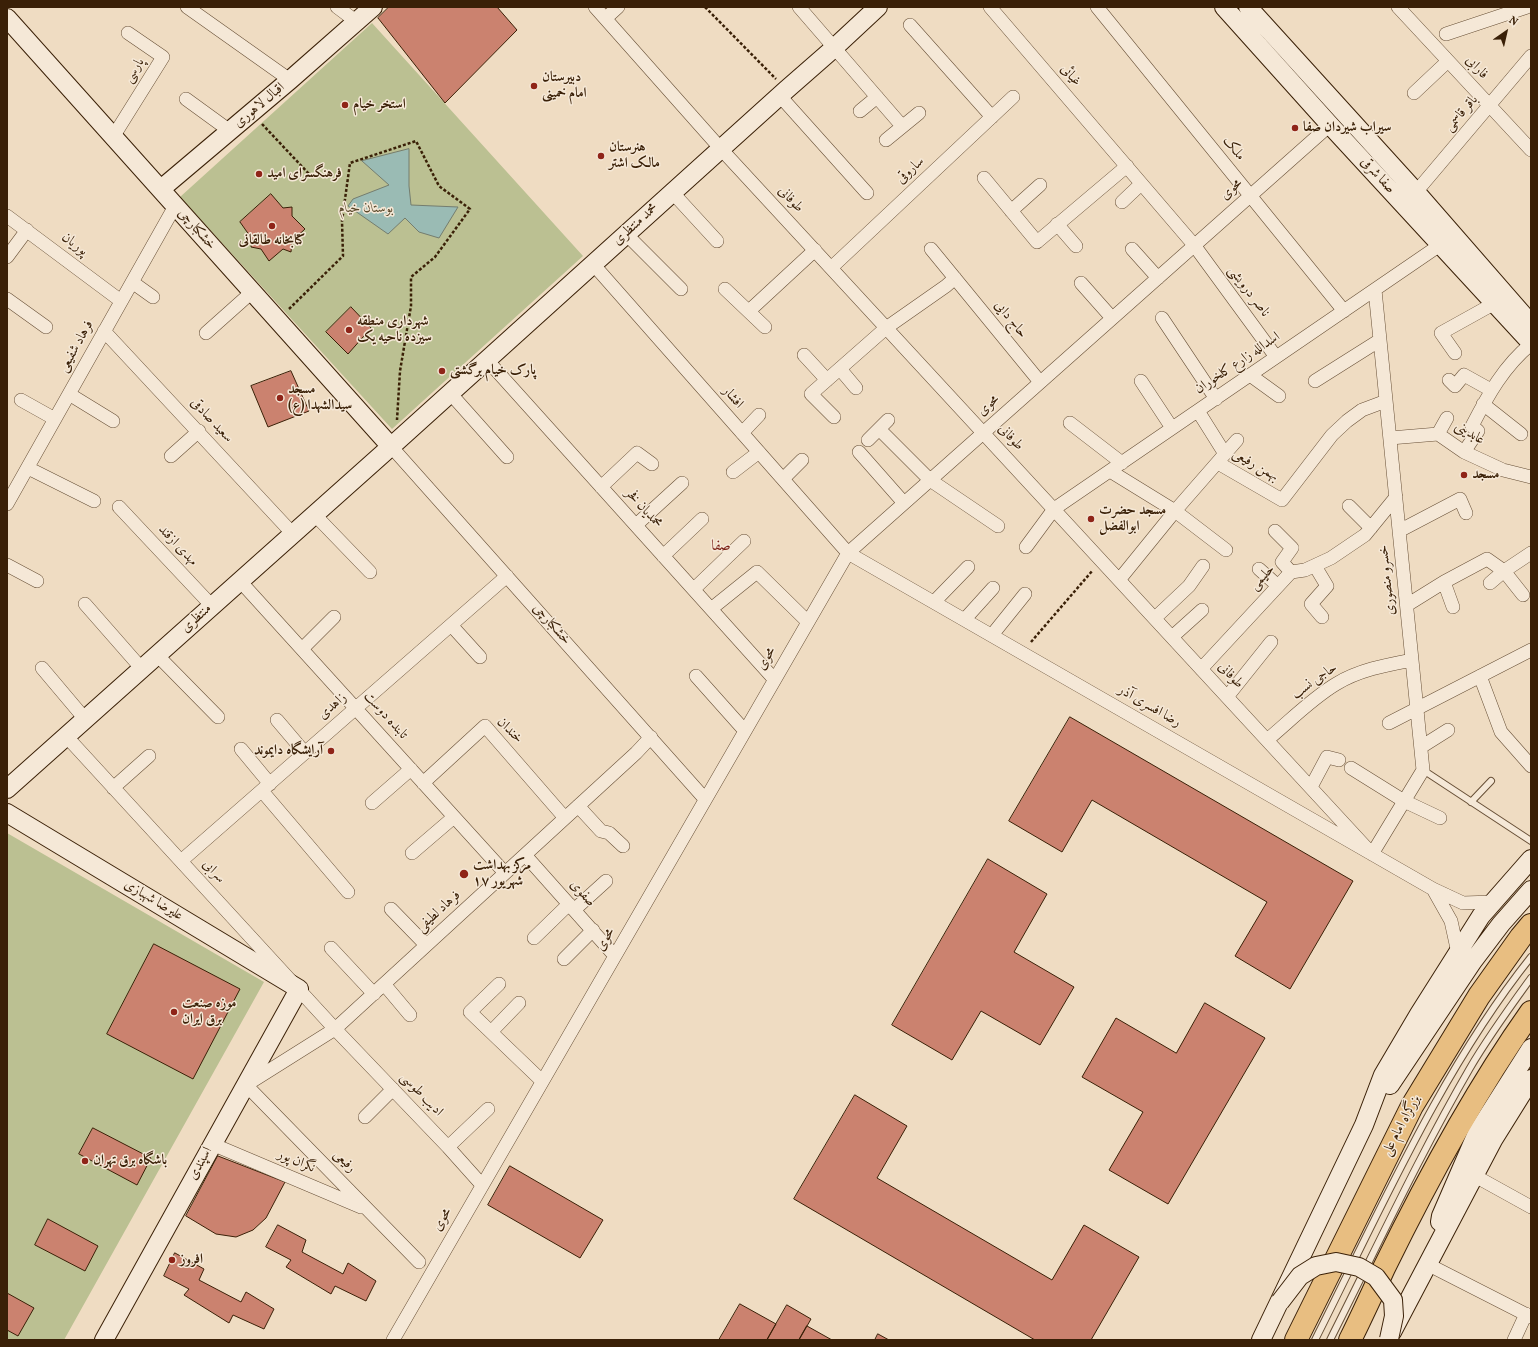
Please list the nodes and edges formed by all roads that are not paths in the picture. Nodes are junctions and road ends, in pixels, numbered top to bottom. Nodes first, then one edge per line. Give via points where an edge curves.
1 (187, 7) edge
2 (337, 7) edge
3 (373, 7) edge
4 (595, 7) edge
5 (618, 7) edge
6 (800, 7) edge
7 (878, 7) edge
8 (990, 7) edge
9 (1097, 7) edge
10 (1224, 7) edge
11 (1248, 7) edge
12 (1398, 7) edge
13 (1528, 7) edge
14 (1531, 10) edge
15 (7, 18) edge
16 (606, 18) junction
17 (357, 22) junction
18 (910, 25) dead end
19 (128, 34) dead end
20 (1446, 34) dead end
21 (834, 48) junction
22 (1531, 56) edge
23 (1448, 61) junction
24 (290, 80) junction
25 (783, 93) junction
26 (1414, 93) dead end
27 (877, 97) junction
28 (1013, 97) dead end
29 (186, 99) dead end
30 (1490, 106) junction
31 (860, 111) dead end
32 (1343, 112) junction
33 (919, 113) dead end
34 (992, 117) junction
35 (1330, 125) junction
36 (902, 126) junction
37 (230, 131) junction
38 (113, 137) junction
39 (886, 140) dead end
40 (720, 149) junction
41 (1531, 150) edge
42 (1126, 166) junction
43 (984, 178) dead end
44 (1040, 184) dead end
45 (1141, 184) junction
46 (161, 189) junction
47 (672, 192) junction
48 (1416, 192) junction
49 (867, 193) dead end
50 (1250, 195) junction
51 (1122, 202) dead end
52 (175, 206) junction
53 (1404, 206) junction
54 (1011, 211) junction
55 (7, 216) edge
56 (1057, 224) junction
57 (27, 230) junction
58 (626, 234) junction
59 (1447, 240) junction
60 (717, 241) dead end
61 (1194, 245) junction
62 (1076, 246) dead end
63 (931, 249) dead end
64 (815, 250) junction
65 (1132, 250) dead end
66 (7, 257) edge
67 (593, 264) junction
68 (831, 268) junction
69 (955, 278) junction
70 (1158, 278) junction
71 (132, 282) junction
72 (1081, 283) dead end
73 (681, 289) dead end
74 (725, 289) dead end
75 (1375, 290) junction
76 (252, 292) junction
77 (153, 296) dead end
78 (7, 298) edge
79 (1501, 300) junction
80 (121, 301) junction
81 (749, 311) junction
82 (1344, 311) junction
83 (1112, 318) junction
84 (1162, 318) dead end
85 (1531, 324) edge
86 (46, 327) dead end
87 (765, 327) dead end
88 (886, 328) junction
89 (104, 331) junction
90 (206, 333) dead end
91 (1380, 340) junction
92 (1531, 343) edge
93 (1455, 353) dead end
94 (804, 354) dead end
95 (1276, 357) junction
96 (487, 360) junction
97 (840, 369) junction
98 (1250, 375) junction
99 (827, 380) junction
100 (1449, 380) dead end
101 (1141, 381) dead end
102 (1040, 382) junction
103 (1315, 382) dead end
104 (856, 388) dead end
105 (1491, 390) junction
106 (450, 393) junction
107 (69, 394) junction
108 (1280, 396) dead end
109 (1216, 398) junction
110 (21, 400) dead end
111 (1386, 401) junction
112 (1483, 404) junction
113 (1198, 411) junction
114 (759, 415) dead end
115 (834, 417) dead end
116 (1447, 418) dead end
117 (55, 419) junction
118 (113, 421) dead end
119 (1070, 423) dead end
120 (1172, 428) junction
121 (199, 431) junction
122 (742, 432) junction
123 (983, 433) junction
124 (1438, 434) junction
125 (1521, 434) dead end
126 (1390, 438) junction
127 (868, 440) dead end
128 (1237, 440) dead end
129 (391, 446) junction
130 (759, 452) junction
131 (859, 452) dead end
132 (1464, 452) junction
133 (172, 456) dead end
134 (507, 457) dead end
135 (1221, 458) junction
136 (802, 460) dead end
137 (1122, 463) junction
138 (652, 464) dead end
139 (28, 468) junction
140 (1110, 471) junction
141 (733, 472) dead end
142 (1531, 477) edge
143 (783, 479) junction
144 (930, 480) junction
145 (682, 483) dead end
146 (601, 487) junction
147 (9, 496) edge
148 (1396, 497) junction
149 (94, 501) dead end
150 (904, 503) junction
151 (1350, 506) dead end
152 (119, 507) dead end
153 (1054, 509) junction
154 (1175, 511) junction
155 (1466, 513) dead end
156 (314, 514) junction
157 (702, 519) dead end
158 (636, 525) junction
159 (998, 526) dead end
160 (1371, 528) junction
161 (1275, 531) dead end
162 (1399, 531) junction
163 (293, 534) junction
164 (744, 541) dead end
165 (1026, 547) dead end
166 (1226, 550) dead end
167 (848, 553) junction
168 (1531, 553) edge
169 (663, 556) junction
170 (7, 565) edge
171 (968, 566) dead end
172 (1203, 566) dead end
173 (1315, 566) junction
174 (1259, 569) dead end
175 (1504, 571) junction
176 (370, 572) dead end
177 (1291, 572) junction
178 (507, 576) junction
179 (1119, 580) junction
180 (38, 581) dead end
181 (240, 582) junction
182 (1444, 582) junction
183 (1490, 583) dead end
184 (1278, 586) junction
185 (993, 588) dead end
186 (694, 589) junction
187 (1025, 594) dead end
188 (1523, 595) dead end
189 (934, 602) junction
190 (85, 604) dead end
191 (1406, 605) junction
192 (212, 606) junction
193 (1453, 607) dead end
194 (711, 609) junction
195 (1202, 610) dead end
196 (334, 617) dead end
197 (1322, 617) dead end
198 (1155, 618) junction
199 (965, 619) junction
200 (808, 622) junction
201 (451, 625) junction
202 (992, 635) junction
203 (1172, 637) junction
204 (1271, 642) dead end
205 (302, 649) junction
206 (1530, 654) edge
207 (157, 655) junction
208 (480, 657) dead end
209 (1412, 660) junction
210 (42, 668) dead end
211 (142, 669) junction
212 (1201, 669) junction
213 (696, 676) dead end
214 (1480, 676) junction
215 (774, 679) junction
216 (1227, 697) junction
217 (356, 708) junction
218 (1417, 709) junction
219 (218, 717) dead end
220 (85, 719) junction
221 (277, 720) dead end
222 (1389, 723) dead end
223 (1448, 730) dead end
224 (745, 731) junction
225 (66, 736) junction
226 (651, 737) junction
227 (1267, 740) junction
228 (1421, 747) junction
229 (241, 749) dead end
230 (305, 753) junction
231 (149, 756) dead end
232 (1339, 760) dead end
233 (1531, 766) edge
234 (1351, 768) dead end
235 (411, 769) junction
236 (1423, 770) junction
237 (1491, 781) dead end
238 (423, 782) junction
239 (266, 787) junction
240 (1310, 787) junction
241 (114, 788) junction
242 (7, 789) edge
243 (705, 799) junction
244 (1404, 801) junction
245 (1471, 802) junction
246 (372, 803) dead end
247 (578, 806) junction
248 (7, 813) edge
249 (454, 816) junction
250 (565, 818) junction
251 (1440, 818) dead end
252 (1531, 841) edge
253 (623, 846) dead end
254 (412, 853) dead end
255 (1372, 854) junction
256 (526, 855) junction
257 (1531, 859) edge
258 (181, 861) junction
259 (505, 873) junction
260 (606, 881) dead end
261 (1433, 889) junction
262 (1531, 890) edge
263 (348, 892) dead end
264 (1493, 902) junction
265 (572, 907) junction
266 (391, 909) dead end
267 (1531, 925) edge
268 (593, 930) junction
269 (534, 938) dead end
270 (426, 945) junction
271 (331, 948) dead end
272 (1458, 953) junction
273 (615, 956) junction
274 (1531, 957) edge
275 (564, 959) dead end
276 (1531, 978) edge
277 (384, 984) junction
278 (499, 984) dead end
279 (299, 989) junction
280 (374, 994) junction
281 (519, 1003) dead end
282 (1531, 1012) edge
283 (410, 1015) dead end
284 (336, 1029) junction
285 (491, 1032) junction
286 (1531, 1048) edge
287 (1531, 1079) edge
288 (542, 1081) junction
289 (246, 1085) junction
290 (393, 1089) junction
291 (488, 1109) dead end
292 (365, 1117) dead end
293 (1364, 1125) junction
294 (212, 1144) junction
295 (448, 1147) junction
296 (1475, 1176) junction
297 (482, 1185) junction
298 (1531, 1207) edge
299 (368, 1210) junction
300 (1429, 1261) junction
301 (419, 1262) dead end
302 (1280, 1302) junction
303 (1528, 1315) edge
304 (104, 1340) edge
305 (393, 1340) edge
306 (1262, 1340) edge
307 (1296, 1340) edge
308 (1315, 1340) edge
309 (1330, 1340) edge
310 (1350, 1340) edge
311 (1389, 1340) edge
312 (1514, 1340) edge

1 - 24 street
2 - 17 street
3 - 17 main road, اقبال لاهوری
4 - 16 street, طوفانی
5 - 16 street
6 - 21 street
7 - 21 main road, محمد منتظری
8 - 42 street, غیائی
9 - 50 street, ملک
10 - 35 main road, صفا شرقی
11 - 32 main road, صفا شرقی
12 - 23 street, فارابی
13 - 14 street
13 - 20 street
15 - 38 main road, خشکبارچی
16 - 40 street, طوفانی
17 - 24 main road, اقبال لاهوری
18 - 34 street
19 - 38 street, پارسی via 163,57
21 - 25 main road, محمد منتظری
21 - 27 street
22 - 30 street, باقر قاسمی
23 - 26 street
23 - 30 street, فارابی
24 - 37 main road, اقبال لاهوری
25 - 40 main road, محمد منتظری
25 - 49 street
27 - 31 street
27 - 36 street
28 - 34 street, ساروقی
29 - 37 street
30 - 41 street, فارابی
30 - 48 street, باقر قاسمی
32 - 35 main road
32 - 48 main road, صفا شرقی
33 - 36 street
34 - 68 street, ساروقی
35 - 50 street, محوی
35 - 53 main road, صفا شرقی
36 - 39 street
37 - 46 main road, اقبال لاهوری
38 - 46 main road, خشکبارچی
40 - 47 main road, محمد منتظری
40 - 64 street, طوفانی
42 - 45 street, غیائی
42 - 56 street
43 - 54 street
44 - 54 street
45 - 51 street
45 - 61 street, غیائی
46 - 52 main road, خشکبارچی
47 - 58 main road, محمد منتظری
47 - 60 street
48 - 53 main road
48 - 59 main road, صفا شرقی
50 - 61 street, محوی
50 - 82 street, ملک
52 - 71 street, فرهاد شفیعی
52 - 76 main road, خشکبارچی
53 - 59 main road, صفا شرقی
54 - 56 street via 1037,242
55 - 57 street, پوریان
56 - 62 street
57 - 66 street
57 - 80 street, پوریان
58 - 67 main road, محمد منتظری
58 - 73 street
59 - 75 street, اسدالله زارع کلخوران
59 - 79 main road, صفا شرقی
61 - 70 street, محوی
61 - 95 street, ناصر درویشی
63 - 69 street, حاج دایی
64 - 68 street, طوفانی
64 - 81 street
65 - 70 street
67 - 96 main road, محمد منتظری
67 - 122 street, افشار
68 - 88 street, طوفانی
69 - 88 street
69 - 102 street, حاج دایی
70 - 83 street, محوی
71 - 77 street
71 - 80 street, فرهاد شفیعی
72 - 83 street
74 - 81 street
75 - 82 street, اسدالله زارع کلخوران
75 - 91 street, خسرو منصوری
76 - 90 street
76 - 129 main road, خشکبارچی
78 - 86 street
79 - 85 main road, صفا شرقی
79 - 92 main road, صفا شرقی
79 - 93 street via 1440,332
80 - 89 street, فرهاد شفیعی
81 - 87 street
82 - 95 street, اسدالله زارع کلخوران
83 - 102 street, محوی
84 - 109 street
88 - 97 street
88 - 123 street, طوفانی
89 - 107 street, فرهاد شفیعی
89 - 121 street, سعید صادقی
91 - 103 street
91 - 111 street, خسرو منصوری
92 - 105 street via 1511,362
94 - 99 street
95 - 98 street, اسدالله زارع کلخوران
96 - 106 main road, محمد منتظری
96 - 146 street, محمدیان فخر
97 - 99 street
97 - 104 street
98 - 108 street
98 - 109 street, اسدالله زارع کلخوران
99 - 115 street via 811,394
100 - 105 street via 1455,386 1464,375
101 - 120 street
102 - 123 street, محوی
105 - 112 street
106 - 129 main road, محمد منتظری
106 - 134 street
107 - 117 street, فرهاد شفیعی
107 - 118 street
109 - 113 street, اسدالله زارع کلخوران
110 - 117 street
111 - 126 street, خسرو منصوری
111 - 135 street, بهمن رفیعی via 1362,410 1347,420 1332,435 1282,500
112 - 125 street
112 - 132 street via 1472,426 1478,431
113 - 120 street, اسدالله زارع کلخوران
113 - 135 street
114 - 122 street
116 - 124 street
117 - 139 street, فرهاد شفیعی
119 - 137 street
120 - 137 street, اسدالله زارع کلخوران
121 - 133 street
121 - 163 street, سعید صادقی
122 - 130 street, افشار
123 - 144 street, محوی
123 - 153 street, طوفانی
124 - 126 street, عابدینی
124 - 132 street, عابدینی
126 - 148 street, خسرو منصوری
127 - 144 street via 884,424
128 - 135 street
129 - 156 main road, منتظری
129 - 178 street, خشکبارچی
130 - 141 street
130 - 143 street, افشار
131 - 150 street
132 - 142 street, عابدینی via 1503,470
135 - 154 street, بهمن رفیعی
136 - 143 street
137 - 140 street, اسدالله زارع کلخوران
138 - 146 street via 637,453
139 - 147 street, فرهاد شفیعی
139 - 149 street
140 - 153 street, اسدالله زارع کلخوران
140 - 154 street
143 - 167 street, افشار
144 - 150 street, محوی
144 - 159 street
145 - 158 street
146 - 158 street, محمدیان فخر
148 - 160 street, حلیمی
148 - 162 street, خسرو منصوری
150 - 167 street, محوی
151 - 160 street
152 - 192 street, مهدی ازقند
153 - 165 street, اسدالله زارع کلخوران
153 - 179 street, طوفانی
154 - 166 street
154 - 179 street, بهمن رفیعی
155 - 162 street via 1460,499
156 - 163 main road, منتظری
156 - 176 street
157 - 169 street
158 - 169 street, محمدیان فخر
160 - 173 street, حلیمی via 1365,535
161 - 177 street via 1292,548 1282,562
162 - 191 street, خسرو منصوری
163 - 181 main road, منتظری
164 - 186 street
167 - 189 street, رضا افسری آذر
167 - 200 street, محوی
168 - 175 street
169 - 186 street, محمدیان فخر
170 - 180 street
171 - 189 street
172 - 198 street via 1189,586
173 - 177 street, حلیمی
173 - 197 street via 1327,586 1311,604
174 - 184 street
175 - 182 street via 1487,559
175 - 183 street
175 - 188 street
177 - 184 street, حلیمی
178 - 201 street, زاهدی
178 - 226 street, خشکبارچی
179 - 198 street, طوفانی
181 - 192 main road, منتظری
181 - 205 street, تابنده دوست
182 - 191 street
182 - 193 street
184 - 212 street, حلیمی
185 - 199 street
186 - 194 street, محمدیان فخر
187 - 202 street
189 - 199 street, رضا افسری آذر
190 - 211 street
191 - 209 street, خسرو منصوری
192 - 207 main road, منتظری
194 - 200 street via 757,572
194 - 215 street, محمدیان فخر
195 - 203 street
196 - 205 street
198 - 203 street, طوفانی
199 - 202 street, رضا افسری آذر
200 - 215 street, محوی
201 - 208 street
201 - 217 street, زاهدی
202 - 255 street, رضا افسری آذر
203 - 212 street, طوفانی
204 - 216 street
205 - 217 street, تابنده دوست
206 - 214 street
207 - 211 main road, منتظری
207 - 219 street
209 - 218 street, خسرو منصوری
209 - 227 street, حاجی نسب via 1374,668 1337,683
210 - 220 street
211 - 220 main road, منتظری
212 - 216 street, طوفانی
213 - 224 street
214 - 218 street
214 - 233 street via 1501,732
215 - 224 street, محوی
216 - 227 street, طوفانی
217 - 230 street, زاهدی
217 - 235 street, تابنده دوست
218 - 222 street
218 - 228 street, خسرو منصوری
220 - 225 main road, منتظری
221 - 230 street
223 - 228 street
224 - 243 street, محوی
225 - 241 street, سرابی
225 - 242 main road, منتظری
226 - 243 street, خشکبارچی
226 - 247 street, فرهاد لطیفی
227 - 240 street, طوفانی
228 - 236 street, خسرو منصوری
229 - 239 street
230 - 239 street, زاهدی
231 - 241 street
232 - 240 street via 1327,757
234 - 244 street
235 - 238 street, تابنده دوست
235 - 246 street
236 - 244 street
236 - 245 lane
237 - 245 lane
238 - 249 street, تابنده دوست
238 - 250 street, خندان via 485,726
239 - 258 street, زاهدی
239 - 263 street
240 - 255 street, طوفانی
241 - 258 street, سرابی
243 - 273 street, محوی
244 - 251 street
244 - 255 street
245 - 252 lane
247 - 250 street, فرهاد لطیفی
247 - 253 street via 601,831 609,833
248 - 279 main road, علیرضا شهبازی
249 - 254 street
249 - 259 street, تابنده دوست
250 - 256 street, فرهاد لطیفی
255 - 261 street, رضا افسری آذر
256 - 259 street, فرهاد لطیفی
256 - 265 street, صفوی
257 - 264 main road
258 - 279 street, سرابی
259 - 270 street, فرهاد لطیفی
260 - 265 street
261 - 264 street, رضا افسری آذر via 1463,903
261 - 272 street via 1450,921
262 - 293 main road via 1473,961
264 - 272 main road
265 - 268 street, صفوی
265 - 269 street
266 - 270 street
267 - 307 highway, بزرگراه امام علی via 1479,996 1412,1106
268 - 273 street, صفوی
268 - 275 street
270 - 277 street, فرهاد لطیفی
271 - 280 street
272 - 293 main road via 1383,1075
273 - 288 street, محوی
274 - 308 lane via 1498,1001 1433,1108
276 - 309 lane via 1470,1067
277 - 280 street, فرهاد لطیفی
277 - 283 street
278 - 285 street via 470,1012
279 - 284 street, سرابی
279 - 289 main road, اسپندی
280 - 284 street, فرهاد لطیفی
281 - 285 street
282 - 310 highway via 1508,1044 1444,1152
284 - 289 street, فرهاد لطیفی
284 - 290 street, ادیب طوسی
285 - 288 street
286 - 300 main road via 1477,1134 1441,1216
287 - 296 main road via 1493,1140
288 - 297 street, محوی
289 - 294 main road, اسپندی
289 - 299 street, رفیعی
290 - 292 street
290 - 295 street, ادیب طوسی
291 - 295 street
293 - 302 main road
294 - 299 street, نگران پور
294 - 304 main road, اسپندی
295 - 297 street, ادیب طوسی
296 - 298 street
296 - 300 main road
297 - 305 street, محوی
299 - 301 street, رفیعی
300 - 303 street
300 - 311 main road
302 - 306 main road
302 - 311 main road, bridge via 1300,1276 1316,1266 1336,1262 1359,1267 1376,1277 1393,1300 1394,1316
303 - 312 street

